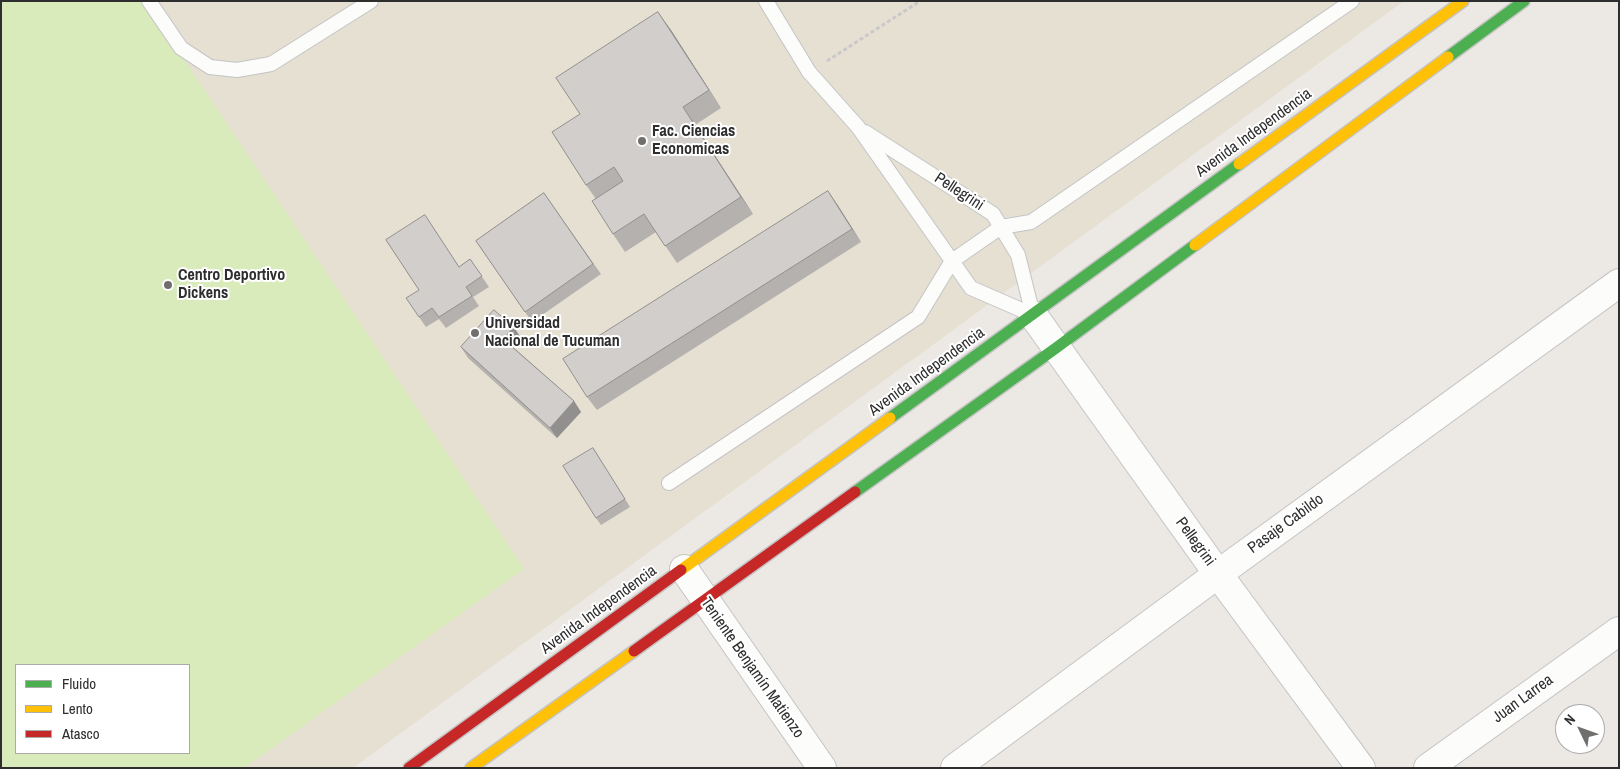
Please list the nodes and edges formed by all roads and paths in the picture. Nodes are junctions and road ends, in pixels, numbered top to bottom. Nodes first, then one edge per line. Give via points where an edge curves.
1 (149, 1) edge
2 (371, 1) edge
3 (766, 1) edge
4 (920, 1) edge
5 (1352, 1) edge
6 (1463, 1) edge
7 (1524, 1) edge
8 (809, 72) junction
9 (858, 127) junction
10 (1001, 227) junction
11 (952, 261) junction
12 (1619, 283) edge
13 (1032, 315) junction
14 (1056, 348) junction
15 (668, 483) dead end
16 (684, 569) junction
17 (1218, 574) junction
18 (704, 600) junction
19 (1619, 631) edge
20 (409, 768) edge
21 (471, 768) edge
22 (822, 768) edge
23 (956, 768) edge
24 (1361, 768) edge
25 (1428, 768) edge

1 - 2 lane via 182,48 210,67 238,70 271,64
3 - 8 lane, Pellegrini
4 - 8 path
5 - 10 lane via 1031,222
6 - 13 main road, Avenida Independencia
7 - 14 main road
8 - 9 lane, Pellegrini
9 - 10 lane, Pellegrini via 993,214
9 - 11 lane, Pellegrini
10 - 11 lane
10 - 13 lane, Pellegrini via 1018,255
11 - 13 lane, Pellegrini via 971,288
11 - 15 lane via 918,317
12 - 17 street, Pasaje Cabildo
13 - 14 street, Pellegrini
13 - 16 main road, Avenida Independencia
14 - 17 street, Pellegrini
14 - 18 main road
16 - 18 street, Teniente Benjamín Matienzo
16 - 20 main road, Avenida Independencia
17 - 23 street, Pasaje Cabildo
17 - 24 street, Pellegrini
18 - 21 main road
18 - 22 street, Teniente Benjamín Matienzo
19 - 25 street, Juan Larrea

